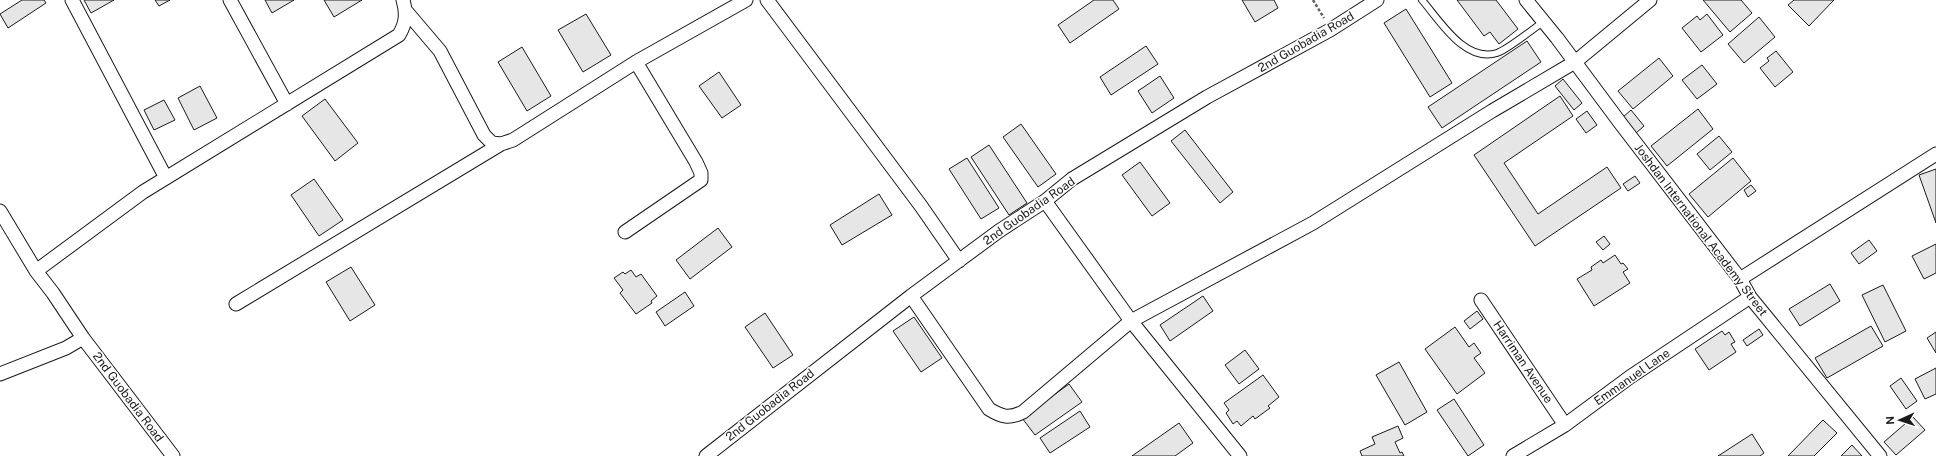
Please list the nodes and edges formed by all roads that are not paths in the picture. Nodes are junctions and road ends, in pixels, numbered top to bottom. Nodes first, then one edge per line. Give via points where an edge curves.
1 (72, 0) edge
2 (230, 0) edge
3 (746, 0) edge
4 (767, 0) edge
5 (1376, 0) edge
6 (1422, 0) edge
7 (1526, 0) edge
8 (1650, 0) edge
9 (405, 6) edge
10 (1543, 22) junction
11 (636, 62) junction
12 (1575, 62) junction
13 (287, 104) junction
14 (501, 144) junction
15 (1936, 154) edge
16 (166, 178) junction
17 (1045, 201) junction
18 (0, 211) edge
19 (625, 232) dead end
20 (958, 261) junction
21 (36, 271) junction
22 (1740, 279) junction
23 (911, 296) junction
24 (1750, 298) junction
25 (1481, 300) dead end
26 (236, 304) dead end
27 (1131, 321) junction
28 (83, 338) junction
29 (0, 374) edge
30 (1565, 425) junction
31 (173, 456) edge
32 (706, 456) edge
33 (1240, 456) edge
34 (1513, 456) edge
35 (1880, 456) edge

1 - 16 street
2 - 13 street
3 - 11 street
4 - 20 street via 921,206
5 - 17 street, 2nd Guobadia Road via 1330,30 1207,97 1072,179
6 - 10 lane via 1462,46 1479,54 1498,53
7 - 10 street, Joshdan International Academy Street
8 - 12 street
9 - 13 street via 405,24 399,35
9 - 14 street via 440,51 484,135 492,143
10 - 12 street, Joshdan International Academy Street
11 - 14 street via 513,140
11 - 19 street via 701,173 700,180
12 - 22 street, Joshdan International Academy Street
12 - 27 street via 1313,223
13 - 16 street
14 - 26 street
15 - 22 street
16 - 21 street
17 - 20 street, 2nd Guobadia Road
17 - 27 street
18 - 21 street, 2nd Guobadia Road
20 - 23 street, 2nd Guobadia Road
21 - 28 street, 2nd Guobadia Road
22 - 24 street, Joshdan International Academy Street
23 - 27 street via 990,409 1001,416 1012,417 1023,412
23 - 32 street, 2nd Guobadia Road
24 - 30 street, Emmanuel Lane via 1630,377
24 - 35 street, Joshdan International Academy Street
25 - 30 street, Harriman Avenue
27 - 33 street
28 - 29 street via 66,348
28 - 31 street, 2nd Guobadia Road
30 - 34 street, Emmanuel Lane

